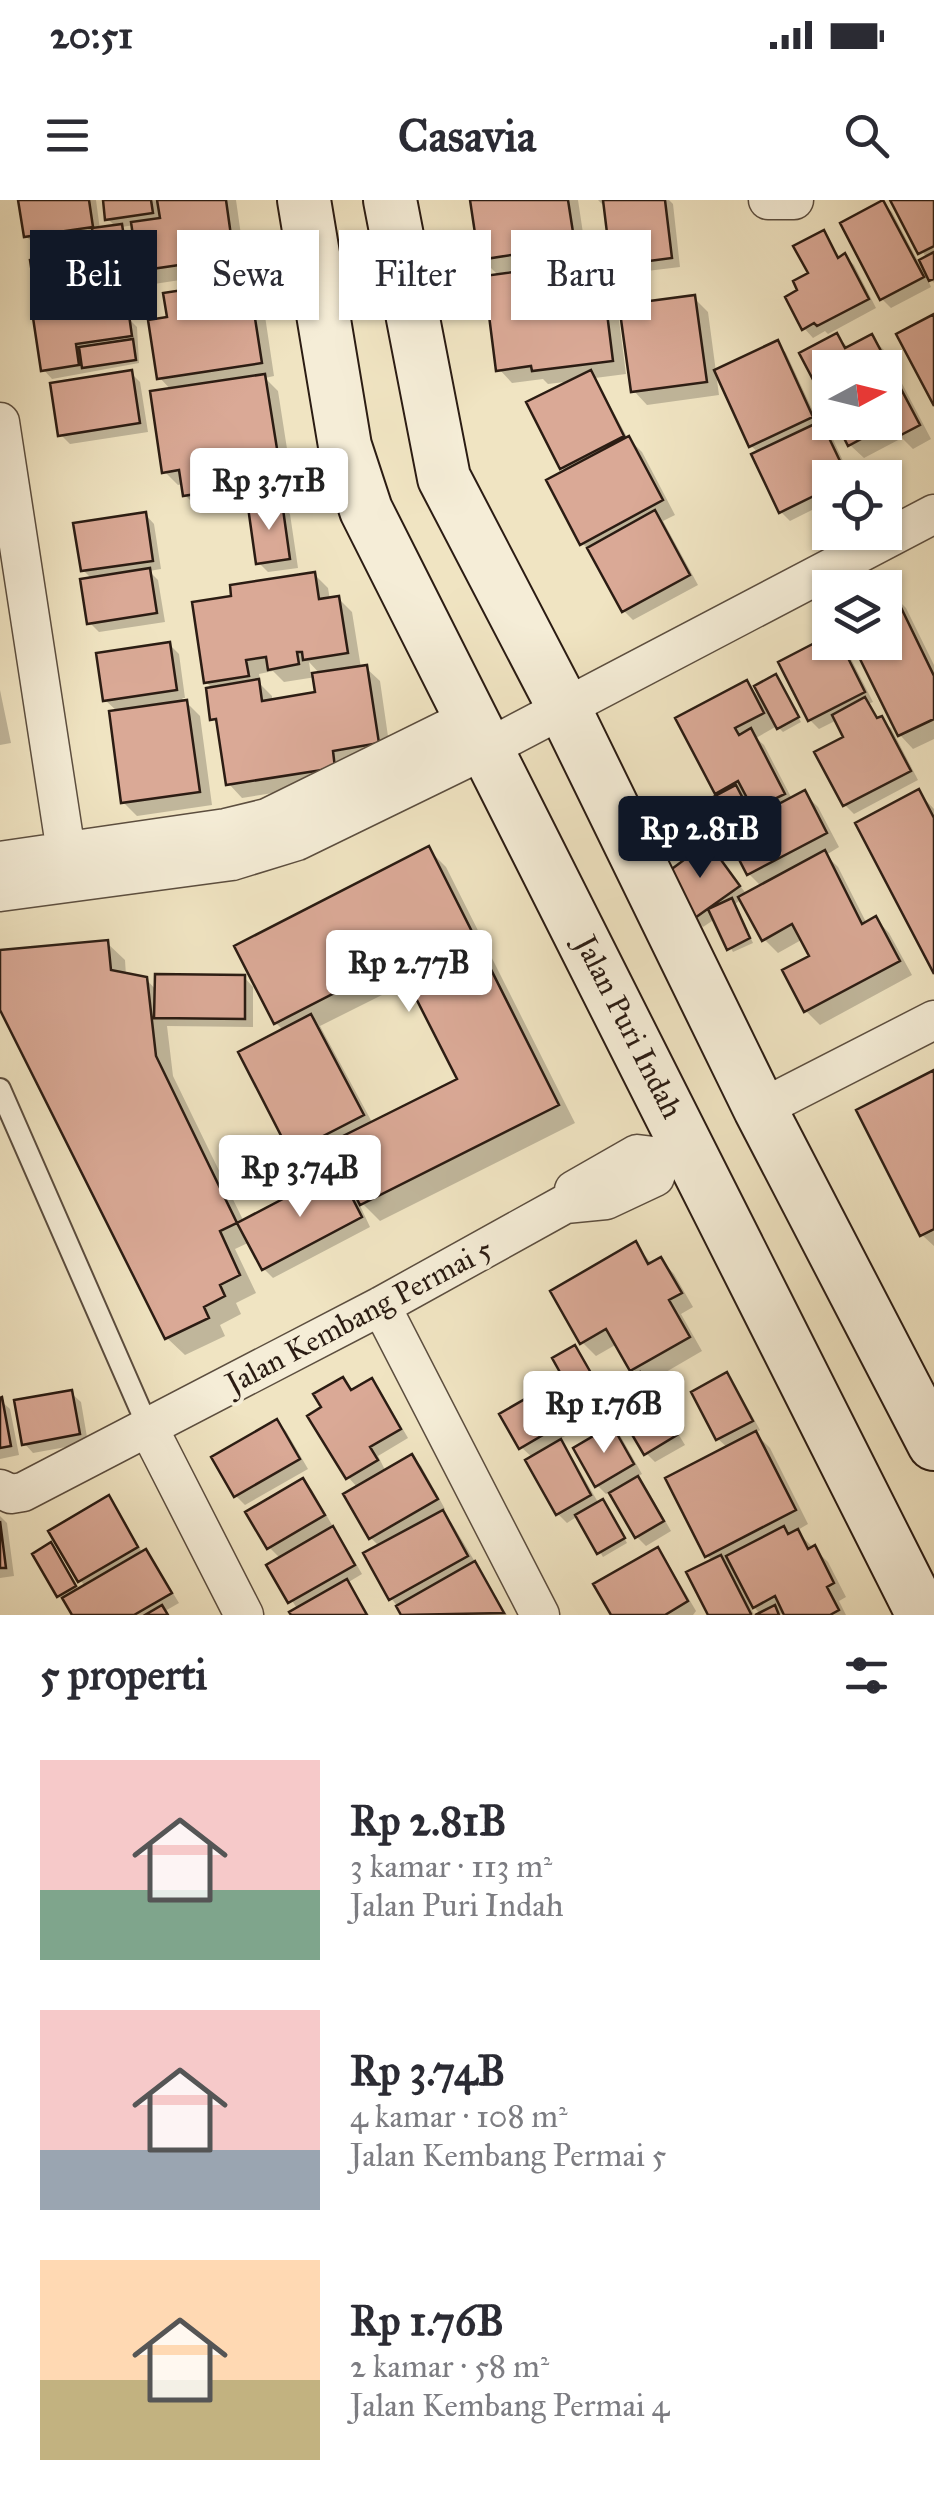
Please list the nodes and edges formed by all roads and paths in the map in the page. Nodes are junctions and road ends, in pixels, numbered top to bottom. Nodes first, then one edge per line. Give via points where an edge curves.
1 (304, 200) edge
2 (390, 200) edge
3 (768, 200) edge
4 (794, 200) edge
5 (0, 422) edge
6 (934, 514) edge
7 (564, 708) junction
8 (480, 732) junction
9 (229, 844) junction
10 (66, 852) junction
11 (0, 860) edge
12 (0, 892) edge
13 (934, 1020) edge
14 (0, 1089) edge
15 (760, 1108) junction
16 (675, 1151) junction
17 (381, 1306) junction
18 (148, 1427) junction
19 (934, 1444) edge
20 (11, 1491) edge
21 (244, 1615) edge
22 (540, 1615) edge
23 (923, 1615) edge

1 - 8 main road, Jalan Puri Indah via 345,446 366,510
2 - 7 main road via 444,478
3 - 4 street
5 - 10 street
6 - 7 street
7 - 8 street
7 - 15 main road
8 - 9 street via 297,840
8 - 16 main road, Jalan Puri Indah
9 - 10 street
9 - 12 street
10 - 11 street
13 - 15 street
14 - 18 lane
15 - 19 main road
16 - 17 street, Jalan Kembang Permai 5 via 655,1177 606,1200 565,1204
16 - 23 main road, Jalan Puri Indah
17 - 18 street, Jalan Kembang Permai 5
17 - 22 street
18 - 20 street, Jalan Kembang Permai 5
18 - 21 street

